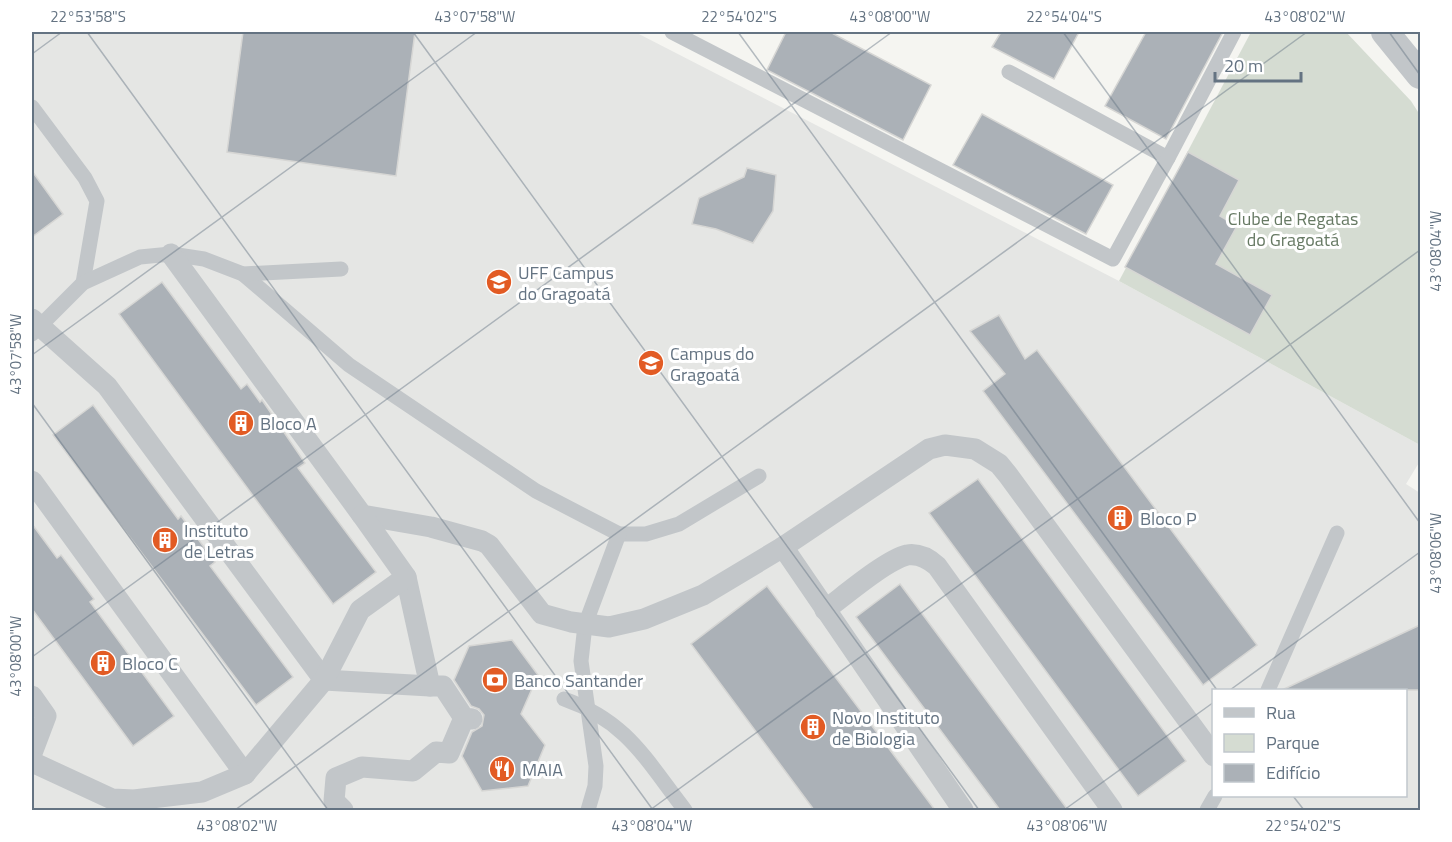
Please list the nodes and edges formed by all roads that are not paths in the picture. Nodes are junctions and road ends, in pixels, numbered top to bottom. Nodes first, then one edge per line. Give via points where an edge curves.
1 (672, 32) edge
2 (1234, 32) edge
3 (1385, 32) edge
4 (1009, 72) dead end
5 (1420, 75) edge
6 (32, 107) edge
7 (1168, 158) junction
8 (171, 254) junction
9 (341, 269) dead end
10 (243, 274) junction
11 (82, 282) junction
12 (34, 326) edge
13 (759, 476) dead end
14 (32, 481) edge
15 (362, 515) junction
16 (1337, 533) dead end
17 (619, 534) junction
18 (783, 548) junction
19 (406, 577) junction
20 (825, 610) junction
21 (585, 625) junction
22 (324, 680) junction
23 (430, 686) junction
24 (1268, 689) edge
25 (32, 696) edge
26 (564, 699) dead end
27 (590, 708) junction
28 (32, 753) edge
29 (1212, 753) edge
30 (32, 762) edge
31 (245, 774) junction
32 (1214, 797) edge
33 (343, 810) edge
34 (588, 810) edge
35 (685, 810) edge
36 (963, 810) edge
37 (1112, 810) edge
38 (1206, 810) edge

1 - 7 lane via 1113,259
2 - 7 lane
3 - 5 street
4 - 7 lane
6 - 11 lane via 85,178 97,201
8 - 10 lane via 204,259
8 - 11 lane via 140,257
8 - 15 street
9 - 10 lane
10 - 17 lane via 349,365 536,491
11 - 12 lane
12 - 22 street via 107,386
13 - 17 lane via 680,524 646,534
14 - 31 street
15 - 19 street
15 - 21 street via 482,541 542,614
16 - 24 lane
17 - 21 lane
18 - 20 street
18 - 21 street via 703,595 644,619 609,627
18 - 29 street via 929,449 962,445 982,452 1008,475
19 - 22 street via 360,610
19 - 23 street
20 - 36 street
20 - 37 street via 899,558 928,558
21 - 27 lane via 580,661
22 - 23 street
22 - 31 street
23 - 33 street via 443,686 468,718 449,753 436,752 413,771 362,767 336,778 334,801
25 - 28 street via 46,716
26 - 27 lane
27 - 34 lane via 596,766
27 - 35 lane via 627,735
30 - 31 street via 112,799 202,792
32 - 38 lane

